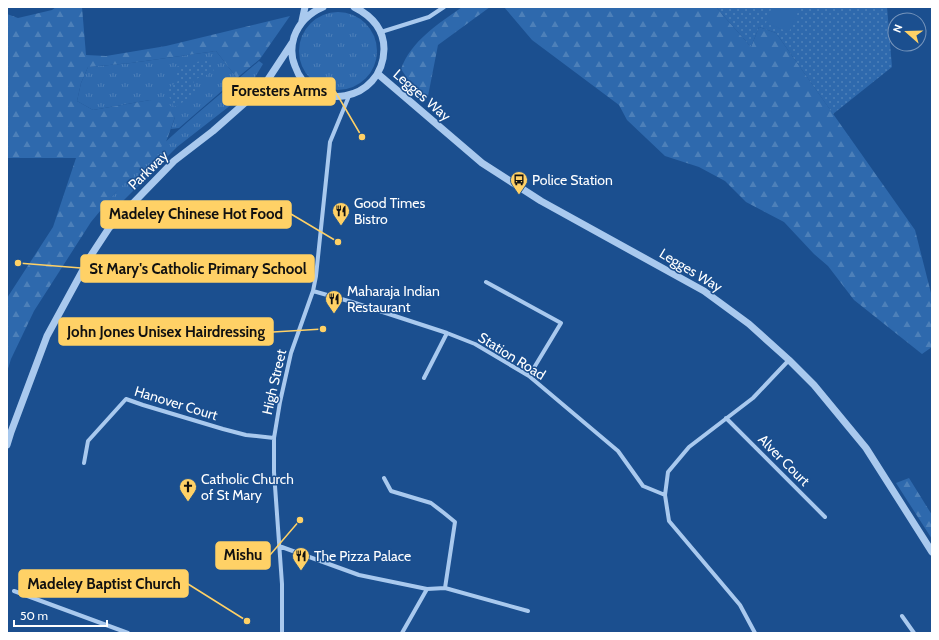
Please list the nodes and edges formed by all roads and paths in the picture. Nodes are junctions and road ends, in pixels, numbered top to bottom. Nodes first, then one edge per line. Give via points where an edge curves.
1 (305, 7) edge
2 (323, 7) edge
3 (354, 7) edge
4 (444, 7) edge
5 (302, 21) junction
6 (381, 32) junction
7 (292, 43) junction
8 (378, 74) junction
9 (304, 82) junction
10 (263, 87) junction
11 (349, 96) junction
12 (486, 282) dead end
13 (313, 291) junction
14 (447, 333) junction
15 (789, 360) junction
16 (529, 376) junction
17 (424, 378) dead end
18 (726, 418) junction
19 (274, 438) junction
20 (7, 445) edge
21 (84, 463) dead end
22 (384, 478) dead end
23 (664, 495) junction
24 (826, 517) dead end
25 (279, 546) junction
26 (932, 552) edge
27 (445, 588) junction
28 (427, 589) junction
29 (14, 591) dead end
30 (528, 610) dead end
31 (902, 616) dead end
32 (128, 633) edge
33 (282, 633) edge
34 (402, 633) edge
35 (755, 633) edge
36 (914, 633) edge

1 - 5 street
2 - 5 street
3 - 6 street via 373,19
4 - 6 street via 429,17
5 - 7 street, Parkway
6 - 8 street via 384,47 383,63
7 - 9 street via 292,58
7 - 10 street, Parkway
8 - 11 street via 366,87
8 - 15 street, Legges Way via 482,163 541,201 704,291 749,324
9 - 10 street
9 - 11 street via 314,90 332,97
10 - 20 street, Parkway via 213,132 174,161 109,228 90,257 47,336
11 - 13 street, High Street via 330,142
12 - 16 street via 561,323
13 - 14 street, Station Road
13 - 19 street, High Street via 291,353
14 - 16 street, Station Road via 475,344
14 - 17 street
15 - 18 street via 752,398
15 - 26 street, Legges Way via 814,385 866,448
16 - 23 street, Station Road via 618,451 642,486
18 - 23 street via 689,447 668,472
18 - 24 street, Alver Court
19 - 21 street, Hanover Court via 223,429 126,399 88,441
19 - 25 street, High Street
22 - 27 street via 391,491 431,503 455,522
23 - 35 street via 669,521 740,604
25 - 28 street via 359,575
25 - 33 street, High Street
27 - 28 street
27 - 30 street
28 - 34 street
29 - 32 street
31 - 36 street

